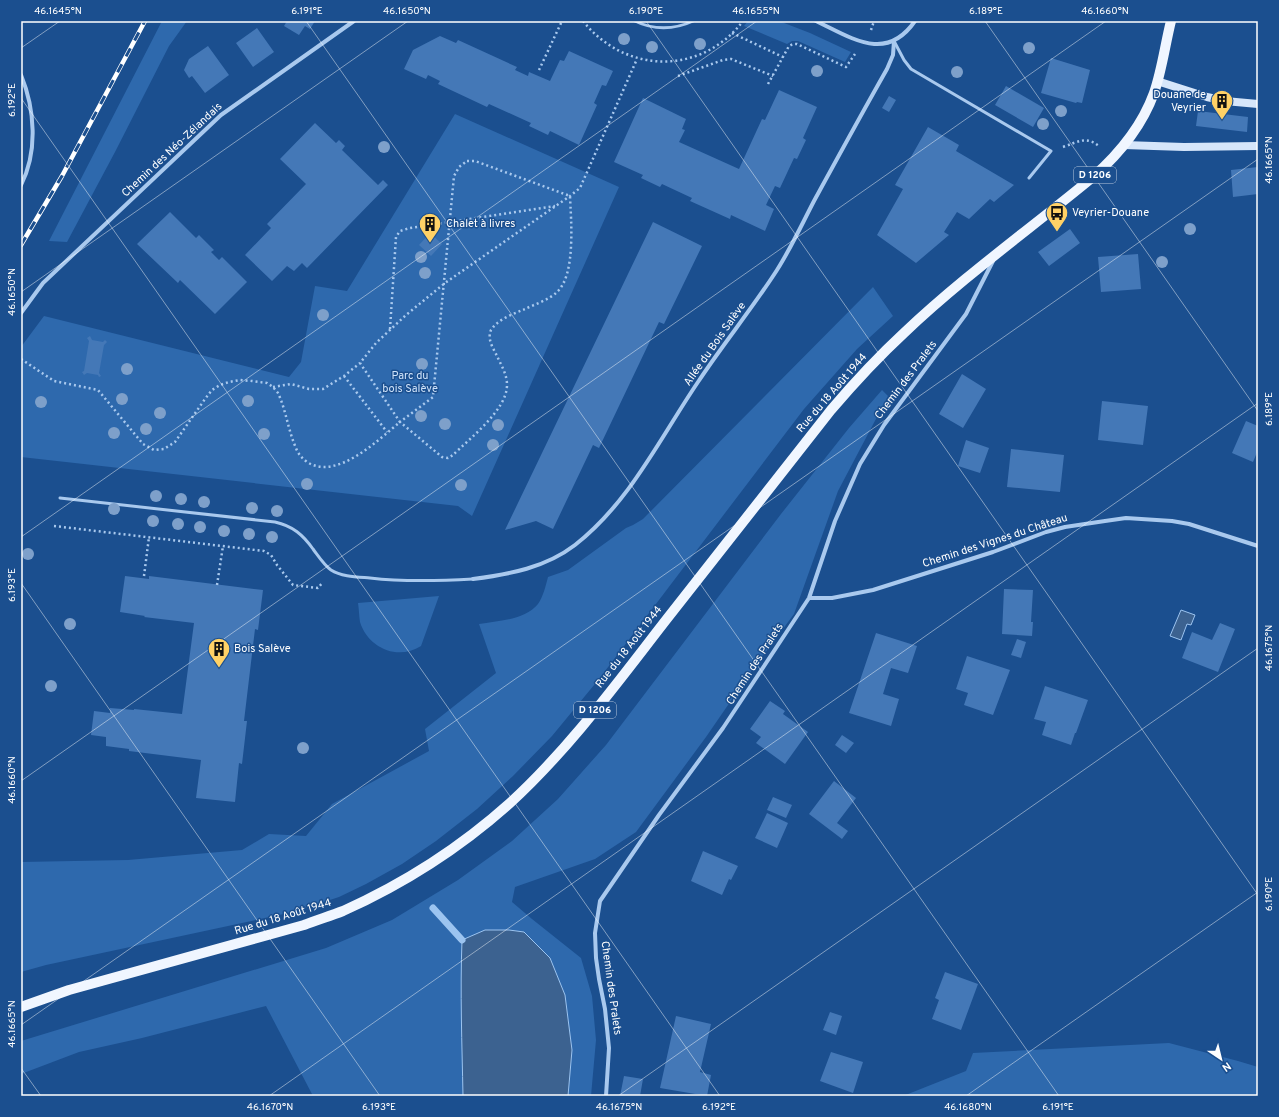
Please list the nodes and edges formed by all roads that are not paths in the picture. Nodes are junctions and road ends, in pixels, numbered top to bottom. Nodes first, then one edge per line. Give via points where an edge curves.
1 (354, 21) edge
2 (634, 21) edge
3 (693, 21) edge
4 (816, 21) edge
5 (915, 21) edge
6 (1171, 21) edge
7 (894, 41) junction
8 (21, 75) edge
9 (1157, 81) junction
10 (1258, 104) edge
11 (1124, 145) junction
12 (1258, 146) edge
13 (1030, 178) dead end
14 (21, 186) edge
15 (996, 254) junction
16 (21, 313) edge
17 (60, 498) dead end
18 (1258, 546) edge
19 (473, 579) joint
20 (809, 598) junction
21 (21, 1007) edge
22 (606, 1096) edge

1 - 16 street, Chemin des Néo-Zélandais via 221,115 43,283
2 - 3 lane via 648,26 668,28
4 - 7 street via 864,43 880,44
5 - 7 street
6 - 9 main road, D 1206
7 - 13 lane via 910,69 1051,151
7 - 19 street, Allée du Bois Salève via 893,54 887,69 778,269 698,381 621,500 576,544 550,560 533,568 509,574
8 - 14 street via 32,118 33,137 30,161
9 - 10 main road via 1207,97
9 - 11 main road, Rue du 18 Août 1944 / D 1206 via 1150,103
11 - 12 main road
11 - 15 main road, Rue du 18 Août 1944 / D 1206 via 1093,177
15 - 20 street, Chemin des Pralets via 966,314 884,425 860,464 836,521
15 - 21 main road, Rue du 18 Août 1944 / D 1206 via 924,314 856,380 584,724 533,780 483,826 404,879 341,911 304,925 69,990
17 - 19 lane via 288,525 299,533 332,571 353,577 394,581
18 - 20 street, Chemin des Vignes du Château via 1172,521 1126,518 1105,520 1046,532 993,552 873,590 832,598
20 - 22 street, Chemin des Pralets via 723,728 600,901 595,933 598,972 609,1040

